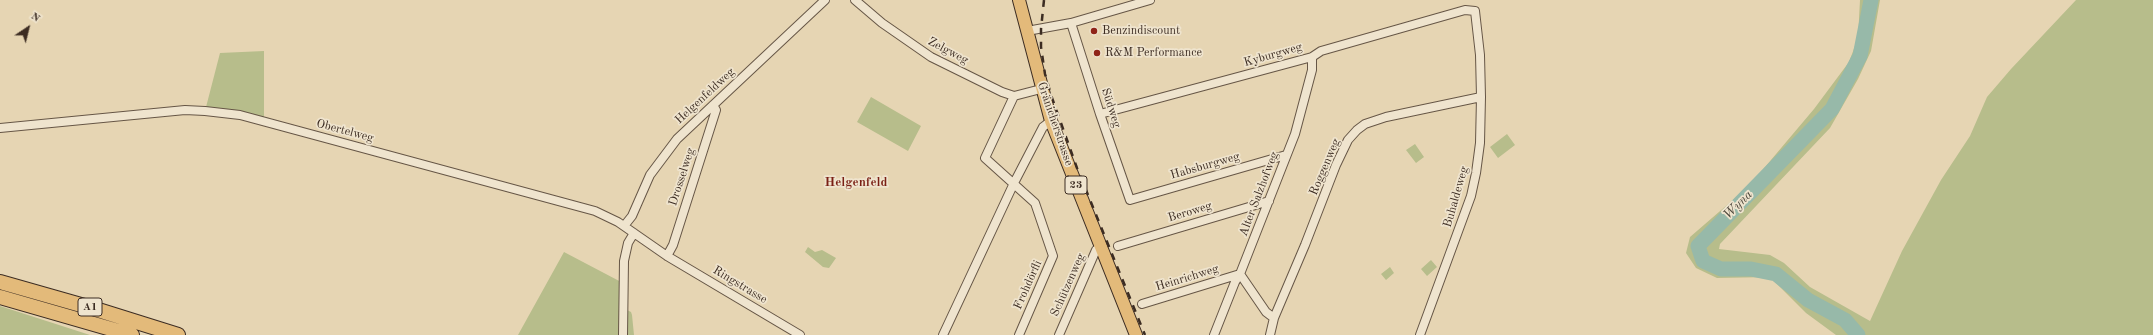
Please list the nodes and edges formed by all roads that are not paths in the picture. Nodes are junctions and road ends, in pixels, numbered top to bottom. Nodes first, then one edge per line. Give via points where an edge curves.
1 (825, 0) edge
2 (855, 0) edge
3 (1019, 0) edge
4 (1150, 0) edge
5 (1475, 11) joint
6 (1071, 22) junction
7 (1027, 31) junction
8 (1312, 57) junction
9 (1042, 89) junction
10 (1014, 96) junction
11 (1481, 97) junction
12 (713, 104) junction
13 (1100, 114) junction
14 (1051, 121) junction
15 (0, 128) edge
16 (1286, 155) junction
17 (1014, 183) junction
18 (1130, 200) joint
19 (1269, 201) junction
20 (624, 226) junction
21 (634, 233) junction
22 (1118, 246) dead end
23 (1101, 247) junction
24 (667, 256) junction
25 (1240, 274) junction
26 (0, 282) edge
27 (0, 297) edge
28 (1142, 304) dead end
29 (1274, 318) junction
30 (132, 335) edge
31 (178, 335) edge
32 (623, 335) edge
33 (800, 335) edge
34 (943, 335) edge
35 (1019, 335) edge
36 (1059, 335) edge
37 (1136, 335) edge
38 (1214, 335) edge
39 (1270, 335) edge
40 (1420, 335) edge

1 - 12 street, Helgenfeldweg
2 - 10 street, Zelgweg via 885,26 931,57
3 - 7 main road, Gränicherstrasse / 23
4 - 6 street
5 - 8 street, Kyburgweg via 1465,10 1321,51
5 - 11 street, Buhaldeweg
6 - 7 street
6 - 13 street, Südweg
7 - 9 main road, Gränicherstrasse / 23
8 - 13 street, Kyburgweg
8 - 16 street, Alter Salzhofweg via 1312,70 1295,134
9 - 10 street
9 - 14 main road, Gränicherstrasse / 23
10 - 17 street, Frohdörfli via 985,158
11 - 29 street, Roggenweg via 1386,117 1365,124 1357,130 1348,140 1339,160
11 - 40 street, Buhaldeweg via 1480,143 1471,196
12 - 20 street, Helgenfeldweg via 661,158 643,186 632,216
12 - 24 street, Drosselweg via 716,110 673,245
13 - 18 street, Südweg
14 - 17 street via 1043,127
14 - 23 main road, Gränicherstrasse / 23
15 - 20 street, Obertelweg via 165,111 222,112 590,209
16 - 18 street, Habsburgweg
16 - 19 street, Alter Salzhofweg
17 - 34 street
17 - 35 street, Frohdörfli via 1034,203 1053,256
19 - 22 street, Beroweg
19 - 25 street, Alter Salzhofweg
20 - 21 street, Obertelweg
21 - 24 street, Obertelweg
21 - 32 street via 628,243 624,261
23 - 36 street, Schützenweg via 1096,250
23 - 37 main road, Gränicherstrasse / 23
24 - 33 street, Ringstrasse
25 - 28 street, Heinrichweg
25 - 29 street via 1266,312
25 - 38 street, Alter Salzhofweg
26 - 31 highway, A1 via 96,308
27 - 30 highway, A1
29 - 39 street, Roggenweg

